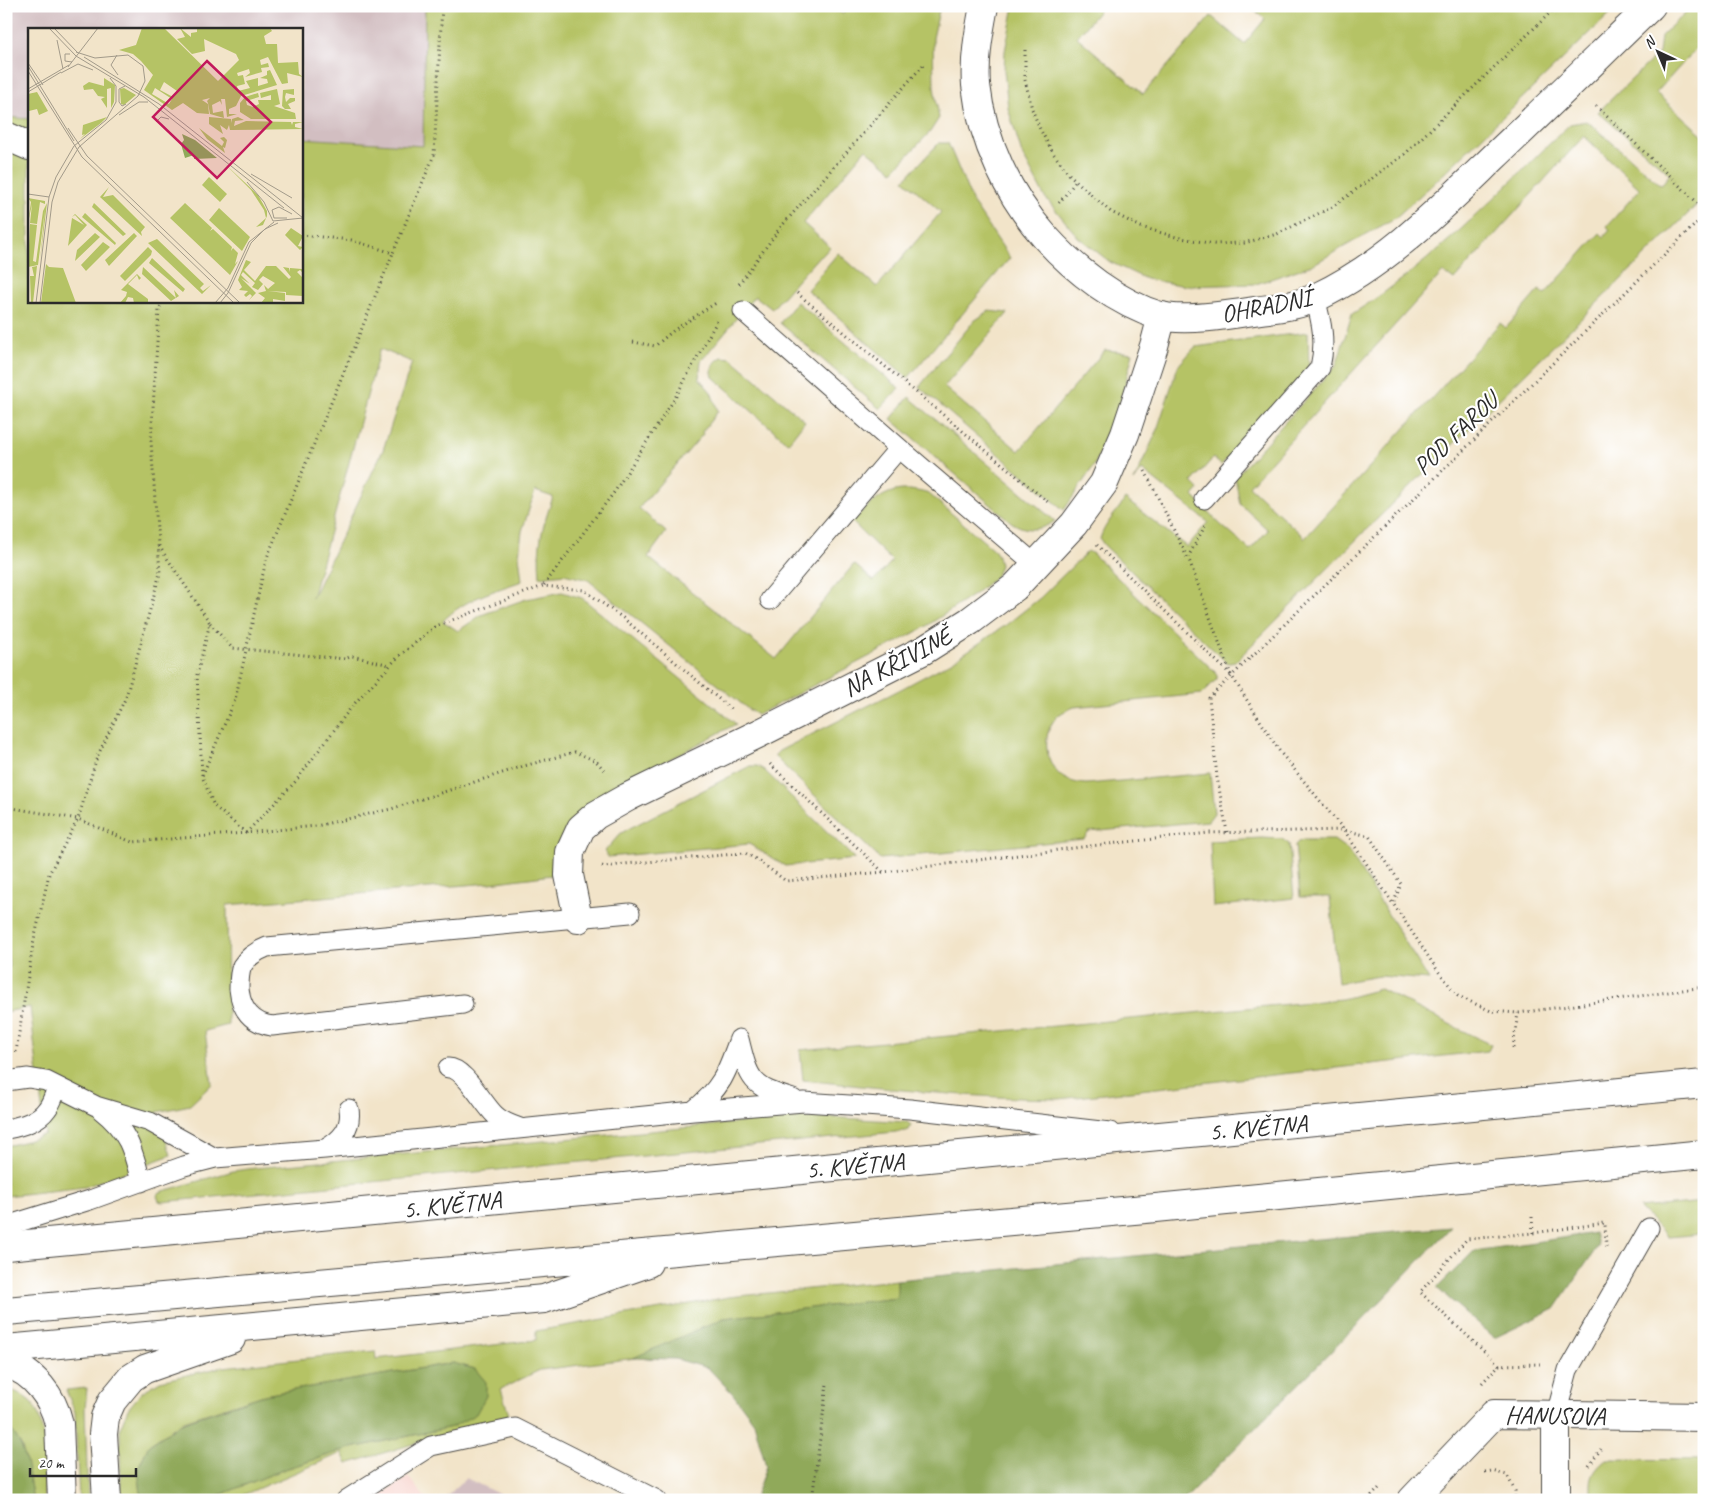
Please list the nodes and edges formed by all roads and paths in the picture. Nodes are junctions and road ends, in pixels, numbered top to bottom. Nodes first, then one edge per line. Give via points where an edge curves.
1 (442, 6) edge
2 (984, 6) edge
3 (1557, 6) edge
4 (1651, 6) edge
5 (1025, 50) dead end
6 (925, 63) dead end
7 (1571, 83) junction
8 (6, 136) edge
9 (28, 146) edge
10 (1076, 181) junction
11 (1057, 206) dead end
12 (1704, 209) edge
13 (1704, 216) edge
14 (302, 235) edge
15 (392, 253) junction
16 (738, 285) dead end
17 (797, 293) dead end
18 (1315, 298) junction
19 (162, 302) edge
20 (716, 303) dead end
21 (743, 311) dead end
22 (1162, 316) junction
23 (720, 317) dead end
24 (633, 342) dead end
25 (899, 448) junction
26 (1144, 469) dead end
27 (1204, 499) joint
28 (1074, 524) junction
29 (158, 545) junction
30 (1188, 558) junction
31 (1036, 565) junction
32 (543, 586) junction
33 (770, 600) dead end
34 (210, 623) junction
35 (246, 649) junction
36 (390, 665) junction
37 (1231, 675) junction
38 (760, 733) junction
39 (768, 762) dead end
40 (202, 776) junction
41 (628, 797) junction
42 (6, 807) edge
43 (78, 819) junction
44 (1344, 830) junction
45 (1227, 832) junction
46 (246, 833) junction
47 (625, 864) dead end
48 (884, 872) junction
49 (1394, 903) junction
50 (630, 913) dead end
51 (578, 919) junction
52 (1704, 987) edge
53 (463, 1004) dead end
54 (1518, 1013) junction
55 (1513, 1048) dead end
56 (448, 1068) dead end
57 (9, 1080) edge
58 (1704, 1084) edge
59 (58, 1087) junction
60 (804, 1102) junction
61 (96, 1106) junction
62 (349, 1109) dead end
63 (694, 1111) junction
64 (524, 1128) junction
65 (7, 1129) edge
66 (1151, 1137) junction
67 (326, 1149) junction
68 (1704, 1154) edge
69 (215, 1158) junction
70 (141, 1182) junction
71 (1532, 1217) dead end
72 (6, 1226) edge
73 (1649, 1228) dead end
74 (1533, 1233) junction
75 (6, 1246) edge
76 (687, 1250) junction
77 (1606, 1252) dead end
78 (6, 1311) edge
79 (277, 1325) junction
80 (6, 1349) edge
81 (6, 1363) edge
82 (1545, 1364) dead end
83 (827, 1384) dead end
84 (1556, 1415) junction
85 (1704, 1417) edge
86 (1605, 1443) dead end
87 (1588, 1468) dead end
88 (1478, 1473) dead end
89 (62, 1500) edge
90 (107, 1500) edge
91 (346, 1500) edge
92 (657, 1500) edge
93 (812, 1500) edge
94 (1412, 1500) edge
95 (1515, 1500) edge
96 (1556, 1500) edge

1 - 15 path via 434,155
2 - 22 main road, OHRADNÍ via 978,40 976,85 990,144 1021,205 1052,245 1074,265 1106,289
3 - 10 path via 1404,155 1332,207 1277,234 1244,243 1224,244 1176,237 1141,227 1111,212
4 - 7 main road, OHRADNÍ
5 - 10 path via 1025,80 1032,109 1053,153
6 - 16 path via 780,228
7 - 12 path
7 - 18 main road, OHRADNÍ via 1428,220 1384,256
8 - 9 main road
10 - 11 path
13 - 37 path, POD FAROU
14 - 15 path via 351,240
15 - 35 path via 266,560
17 - 28 path
18 - 22 main road, OHRADNÍ via 1288,306 1235,314 1188,318
18 - 27 lane via 1322,323 1324,350 1320,368
19 - 29 path via 159,309 151,441
20 - 24 path via 674,330 656,346
21 - 25 lane
22 - 28 main road, NA KŘIVINĚ via 1125,434 1104,483
23 - 32 path via 675,398 615,491
25 - 31 lane
25 - 33 lane
26 - 30 path
27 - 30 path via 1213,512
28 - 31 main road, NA KŘIVINĚ
28 - 37 path
29 - 34 path
29 - 43 path via 160,573 126,697 97,757
30 - 37 path
31 - 38 main road, NA KŘIVINĚ via 1015,587 924,650
32 - 36 path via 436,626
32 - 38 path via 584,590 623,618
34 - 35 path via 232,648
34 - 40 path via 197,675
35 - 36 path via 345,659 352,656
35 - 40 path via 235,700
36 - 46 path via 353,705 296,780
37 - 44 path via 1280,752
37 - 45 path, POD FAROU via 1209,698 1217,777
38 - 41 main road, NA KŘIVINĚ
39 - 48 path
40 - 46 path via 214,806
41 - 46 path via 596,761 575,752 391,809 316,826
41 - 51 main road, NA KŘIVINĚ via 596,815 581,828 570,852 569,875
42 - 43 path
43 - 46 path via 132,842
43 - 57 path via 49,874
44 - 45 path
44 - 49 path
44 - 49 path via 1369,836 1401,884
45 - 48 path
47 - 48 path via 745,853 786,881
49 - 54 path via 1458,996 1491,1011
50 - 51 lane
51 - 53 lane via 267,948 254,952 246,960 239,979 243,1008 256,1021 272,1026
52 - 54 path
54 - 55 path
56 - 64 lane via 462,1074 502,1121
57 - 59 lane via 28,1078
58 - 66 main road, 5. KVĚTNA
59 - 61 lane
59 - 65 lane via 47,1110 35,1120
60 - 63 lane
60 - 63 lane via 770,1092 759,1085 750,1076 739,1039 720,1085
60 - 66 lane via 910,1109
61 - 69 lane via 150,1122
61 - 70 lane via 124,1132
62 - 67 lane via 346,1131
63 - 64 lane
64 - 67 lane
66 - 75 main road, 5. KVĚTNA
67 - 69 lane
68 - 76 main road
69 - 70 lane
70 - 72 lane
71 - 74 path
73 - 84 lane via 1568,1370
74 - 77 path via 1604,1224
74 - 82 path via 1468,1239 1420,1292 1499,1365
76 - 78 main road
76 - 79 main road via 544,1300
79 - 80 main road
79 - 90 main road via 159,1363 132,1378 112,1401 105,1417
81 - 89 main road via 36,1381 52,1400 59,1424
83 - 93 path
84 - 85 main road, HANUSOVA
84 - 94 main road, HANUSOVA via 1494,1414
84 - 96 main road
86 - 87 path
88 - 95 path via 1492,1470 1507,1475 1515,1491
91 - 92 lane via 431,1446 515,1428

